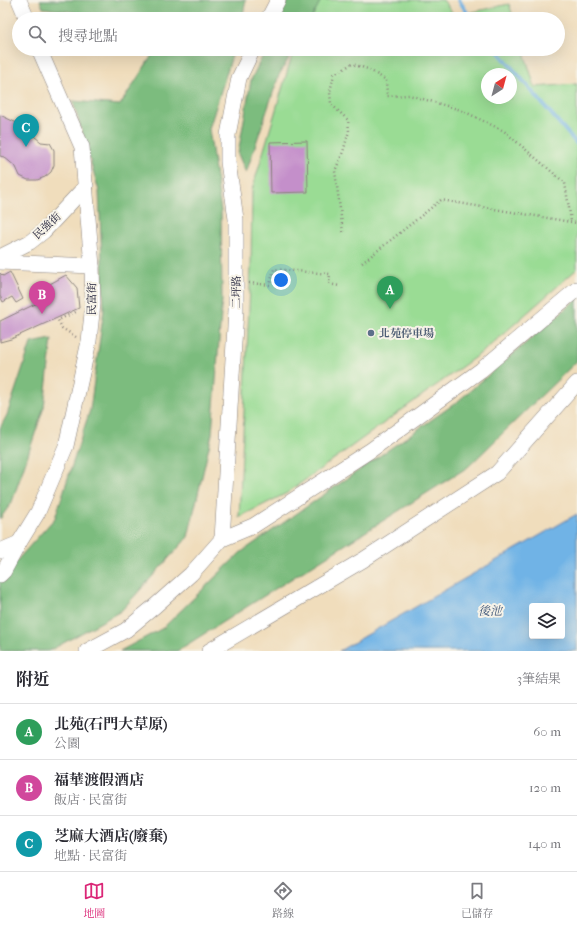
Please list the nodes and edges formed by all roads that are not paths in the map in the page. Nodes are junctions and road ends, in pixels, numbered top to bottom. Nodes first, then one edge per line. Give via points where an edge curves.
1 (19, 0) edge
2 (278, 0) edge
3 (24, 12) edge
4 (272, 12) edge
5 (42, 56) edge
6 (250, 56) edge
7 (86, 186) junction
8 (0, 257) edge
9 (0, 262) edge
10 (92, 266) junction
11 (577, 289) edge
12 (577, 383) edge
13 (222, 539) junction
14 (18, 543) junction
15 (0, 551) edge
16 (0, 574) edge
17 (87, 651) edge
18 (209, 651) edge

1 - 3 street
2 - 4 street
5 - 7 street, 民富街 via 82,147
6 - 13 street, 二坪路 via 239,78 228,135 228,162 236,219 236,310
7 - 8 street, 民強街 via 44,231 30,242
7 - 10 street, 民富街
9 - 10 street
10 - 14 street, 民富街 via 93,304 89,341 66,446 38,512
11 - 13 street via 481,370 371,450 253,526
12 - 18 street via 497,473 364,560
13 - 17 street via 191,574 156,606 126,630
14 - 15 street
14 - 16 street, 民富街

